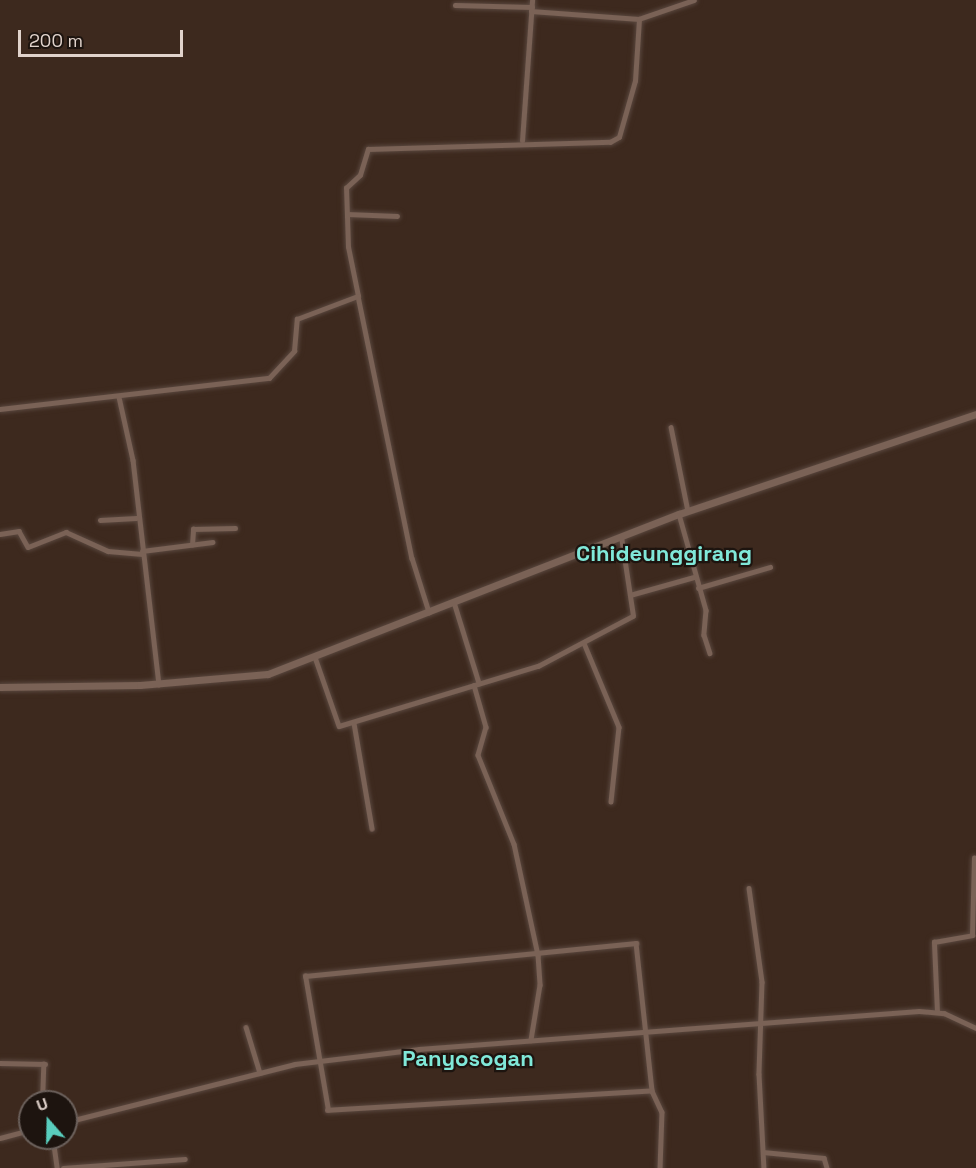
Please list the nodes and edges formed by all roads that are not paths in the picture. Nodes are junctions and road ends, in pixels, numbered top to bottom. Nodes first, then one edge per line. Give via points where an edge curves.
1 (532, 0) edge
2 (694, 0) edge
3 (455, 5) dead end
4 (531, 9) junction
5 (639, 19) junction
6 (522, 141) junction
7 (347, 214) junction
8 (397, 216) dead end
9 (358, 296) junction
10 (118, 397) junction
11 (0, 408) edge
12 (976, 414) edge
13 (671, 427) dead end
14 (688, 511) junction
15 (679, 514) junction
16 (136, 518) junction
17 (100, 520) dead end
18 (235, 528) dead end
19 (0, 534) edge
20 (621, 537) junction
21 (212, 542) dead end
22 (192, 544) junction
23 (142, 553) junction
24 (770, 567) dead end
25 (694, 577) junction
26 (698, 588) junction
27 (630, 595) junction
28 (454, 602) junction
29 (429, 612) junction
30 (584, 643) junction
31 (710, 653) dead end
32 (315, 657) junction
33 (159, 684) junction
34 (477, 684) junction
35 (0, 687) edge
36 (354, 723) junction
37 (611, 802) dead end
38 (372, 828) dead end
39 (975, 861) edge
40 (749, 888) dead end
41 (975, 890) edge
42 (975, 919) edge
43 (538, 955) junction
44 (937, 1012) junction
45 (760, 1020) junction
46 (246, 1027) dead end
47 (976, 1028) edge
48 (648, 1029) junction
49 (531, 1040) junction
50 (316, 1061) junction
51 (0, 1063) edge
52 (260, 1073) junction
53 (43, 1090) edge
54 (652, 1091) junction
55 (78, 1119) edge
56 (18, 1133) edge
57 (0, 1138) edge
58 (55, 1150) edge
59 (763, 1152) junction
60 (185, 1159) dead end
61 (57, 1168) edge
62 (63, 1168) edge
63 (660, 1168) edge
64 (764, 1168) edge
65 (827, 1168) edge

1 - 4 street
2 - 5 street
3 - 4 street
4 - 5 street
4 - 6 street
5 - 6 street via 635,81 619,137 602,143
6 - 7 street via 368,149 360,175 346,188
7 - 8 street
7 - 9 street
9 - 10 street via 297,319 294,351 268,378
9 - 29 street via 411,558
10 - 11 street
10 - 16 street via 133,460
12 - 14 main road
13 - 14 street
14 - 15 main road
15 - 20 main road
15 - 25 street
16 - 17 street
16 - 23 street
18 - 22 street via 193,529
19 - 23 street via 19,531 28,547 66,532 108,551
20 - 27 street
20 - 28 main road
21 - 22 street
22 - 23 street
23 - 33 street
24 - 26 street
25 - 26 street
25 - 27 street
26 - 31 street
27 - 30 street via 633,616
28 - 29 main road
28 - 34 street
29 - 32 main road
30 - 34 street via 538,666
30 - 37 street via 619,727
32 - 33 main road via 256,677
32 - 36 street via 334,722
33 - 35 main road
34 - 36 street
34 - 43 street via 486,727 478,755 514,844
36 - 38 street
39 - 41 street
40 - 45 street via 762,981
41 - 42 street
42 - 44 street via 970,937 934,942
43 - 48 street via 639,945
43 - 49 street via 540,985
43 - 50 street via 307,974
44 - 45 street
44 - 47 street
45 - 48 street
45 - 59 street
46 - 52 street
48 - 49 street
48 - 54 street
49 - 50 street
50 - 52 street
50 - 54 street via 324,1104 330,1110
51 - 53 street via 44,1064
52 - 55 street
54 - 63 street via 662,1112
56 - 57 street
58 - 61 street
59 - 64 street
59 - 65 street via 824,1158
60 - 62 street

